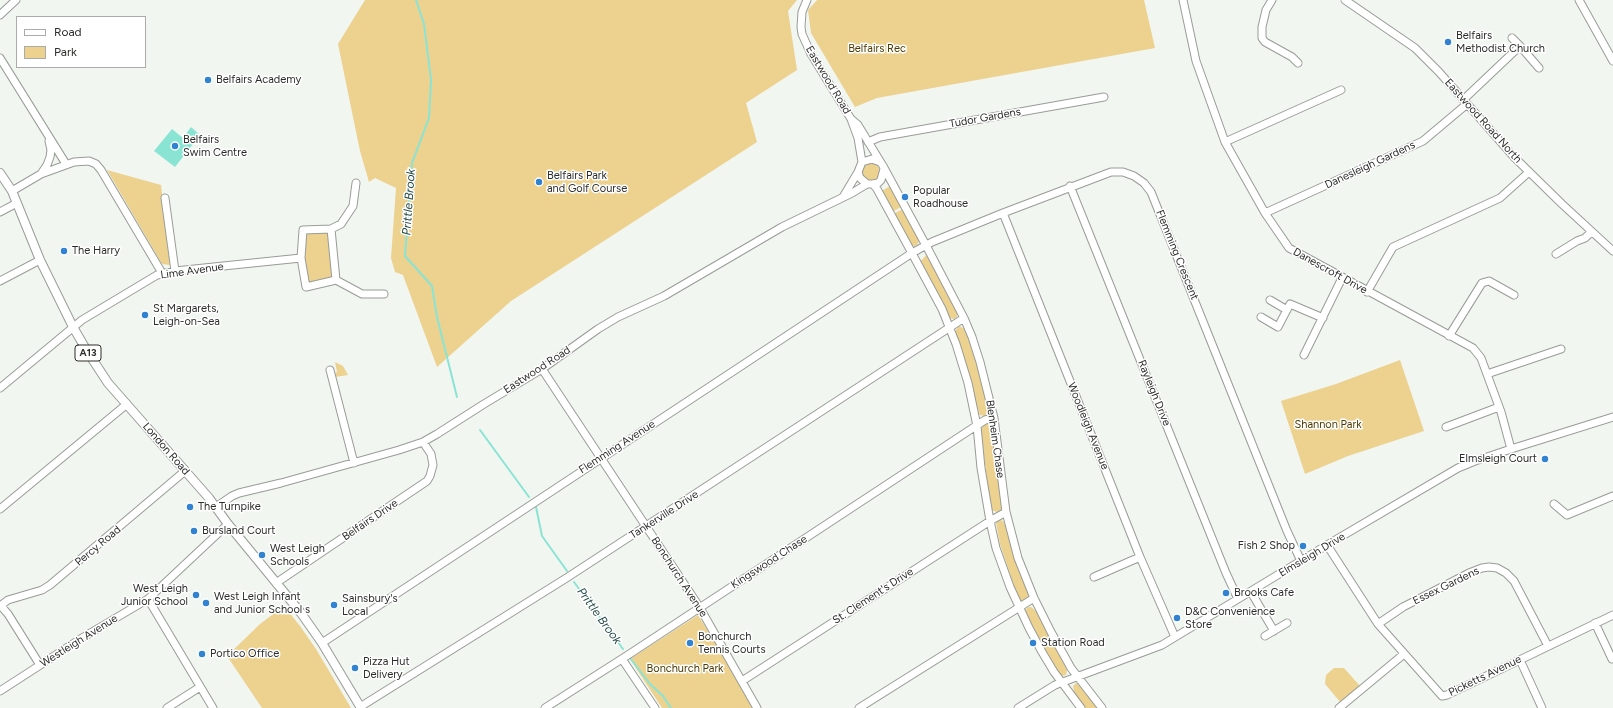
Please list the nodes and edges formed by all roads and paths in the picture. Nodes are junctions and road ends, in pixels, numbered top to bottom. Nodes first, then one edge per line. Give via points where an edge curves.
1 (16, 0) edge
2 (807, 0) edge
3 (1183, 0) edge
4 (1272, 0) edge
5 (1345, 0) edge
6 (1579, 0) edge
7 (0, 15) edge
8 (1512, 38) dead end
9 (1520, 46) junction
10 (0, 58) edge
11 (1613, 61) edge
12 (1298, 63) dead end
13 (1539, 68) dead end
14 (1341, 90) dead end
15 (1104, 97) dead end
16 (1465, 102) junction
17 (851, 119) junction
18 (48, 137) junction
19 (868, 142) junction
20 (1225, 142) junction
21 (862, 162) junction
22 (880, 162) junction
23 (66, 164) junction
24 (884, 169) junction
25 (858, 172) junction
26 (1529, 172) junction
27 (0, 173) edge
28 (41, 174) junction
29 (356, 183) dead end
30 (870, 184) junction
31 (1070, 186) junction
32 (12, 190) junction
33 (843, 197) junction
34 (165, 198) dead end
35 (17, 203) junction
36 (0, 212) edge
37 (1003, 213) junction
38 (1265, 213) junction
39 (331, 229) junction
40 (1591, 232) junction
41 (926, 245) junction
42 (1613, 251) edge
43 (912, 252) junction
44 (1556, 254) dead end
45 (301, 258) junction
46 (40, 260) junction
47 (175, 271) junction
48 (162, 273) junction
49 (1342, 278) junction
50 (336, 280) junction
51 (0, 281) edge
52 (1367, 292) junction
53 (384, 294) dead end
54 (1514, 295) dead end
55 (1270, 300) dead end
56 (1287, 310) junction
57 (1261, 317) dead end
58 (964, 318) junction
59 (1323, 318) junction
60 (73, 327) junction
61 (949, 327) junction
62 (1449, 336) junction
63 (1561, 349) dead end
64 (1304, 355) dead end
65 (542, 369) junction
66 (330, 370) dead end
67 (1487, 374) junction
68 (0, 388) edge
69 (127, 404) junction
70 (1499, 407) junction
71 (994, 418) junction
72 (1613, 418) edge
73 (977, 426) junction
74 (1446, 427) dead end
75 (423, 442) junction
76 (1511, 449) junction
77 (601, 457) junction
78 (354, 462) junction
79 (185, 471) junction
80 (1613, 496) edge
81 (1554, 504) dead end
82 (216, 507) junction
83 (0, 509) edge
84 (1006, 512) junction
85 (990, 521) junction
86 (228, 524) junction
87 (646, 526) junction
88 (1327, 545) junction
89 (1140, 557) junction
90 (1301, 561) junction
91 (1094, 577) dead end
92 (276, 583) junction
93 (1251, 592) junction
94 (1034, 598) junction
95 (148, 599) junction
96 (1238, 599) junction
97 (0, 606) edge
98 (700, 608) junction
99 (1020, 608) junction
100 (1613, 614) edge
101 (1287, 623) dead end
102 (1595, 623) junction
103 (1378, 624) junction
104 (1274, 631) junction
105 (1265, 636) dead end
106 (1174, 638) junction
107 (322, 643) junction
108 (1548, 646) junction
109 (1404, 654) junction
110 (622, 659) junction
111 (1612, 659) dead end
112 (1520, 660) junction
113 (40, 665) junction
114 (1077, 676) junction
115 (742, 681) junction
116 (1062, 682) junction
117 (200, 687) junction
118 (0, 691) edge
119 (361, 707) edge
120 (167, 708) edge
121 (213, 708) edge
122 (545, 708) edge
123 (655, 708) edge
124 (757, 708) edge
125 (859, 708) edge
126 (1018, 708) edge
127 (1081, 708) edge
128 (1102, 708) edge
129 (1339, 708) edge
130 (1542, 708) edge

1 - 7 street
2 - 17 street, Eastwood Road via 801,20 802,34 824,77
3 - 20 street, Danescroft Drive via 1196,61
4 - 12 street via 1266,10 1262,38 1264,42
5 - 16 street, Eastwood Road North via 1415,48 1440,72
6 - 11 street
8 - 9 street
9 - 13 street
9 - 16 street, Danesleigh Gardens
10 - 18 street
14 - 20 street
15 - 19 street, Tudor Gardens via 880,137
16 - 26 street, Eastwood Road North
16 - 38 street, Danesleigh Gardens via 1423,141
17 - 19 street, Eastwood Road via 858,125
17 - 21 street, Eastwood Road via 858,138
18 - 23 street
18 - 28 street via 50,158
19 - 22 street, Eastwood Road
20 - 38 street, Danescroft Drive
21 - 22 street via 872,158
21 - 25 street
22 - 24 street
23 - 28 street
23 - 48 street via 89,161 96,164
24 - 30 street via 881,180
24 - 41 street, Blenheim Chase
25 - 30 street via 863,182
25 - 33 street
26 - 40 street, Eastwood Road North
26 - 52 street via 1500,198 1393,247
27 - 32 main road, London Road / A13
28 - 32 street
29 - 39 street via 353,206 341,224
30 - 33 street, Eastwood Road
30 - 43 street, Blenheim Chase via 877,189
31 - 37 street, Flemming Crescent
31 - 90 street, Flemming Crescent via 1111,172 1123,172 1134,176 1152,192
31 - 96 street, Rayleigh Drive
32 - 35 main road, London Road / A13
33 - 65 street, Eastwood Road via 782,228 664,296 618,317
34 - 47 street
35 - 36 street
35 - 46 main road, London Road / A13
37 - 41 street, Flemming Crescent
37 - 89 street, Woodleigh Avenue
38 - 49 street, Danescroft Drive via 1289,248
39 - 45 street via 303,230
39 - 50 street
40 - 42 street, Eastwood Road North
40 - 44 street
41 - 43 street, Flemming Crescent
41 - 58 street, Blenheim Chase
43 - 61 street, Blenheim Chase
43 - 77 street, Flemming Avenue
45 - 47 street, Lime Avenue
45 - 50 street via 306,287
46 - 51 street
46 - 60 main road, London Road / A13
47 - 48 street, Lime Avenue
48 - 60 street, Lime Avenue
49 - 52 street, Danescroft Drive
49 - 59 street
50 - 53 street via 362,294
52 - 62 street, Danescroft Drive
54 - 62 street via 1489,281 1482,283
55 - 56 street
56 - 57 street via 1278,327
56 - 59 street via 1290,304
58 - 61 street, Tankerville Drive
58 - 71 street, Blenheim Chase via 980,362
59 - 64 street
60 - 68 street, Lime Avenue
60 - 69 main road, London Road / A13 via 86,351
61 - 73 street, Blenheim Chase via 968,383
61 - 87 street, Tankerville Drive
62 - 67 street, Danescroft Drive via 1473,348 1481,358
63 - 67 street
65 - 75 street, Eastwood Road
65 - 77 street, Bonchurch Avenue
66 - 78 street
67 - 70 street, Danescroft Drive
69 - 79 main road, London Road / A13
69 - 83 street
70 - 74 street
70 - 76 street, Danescroft Drive
71 - 73 street, Kingswood Chase via 985,420
71 - 84 street, Blenheim Chase
72 - 76 street, Elmsleigh Drive
73 - 85 street, Blenheim Chase
73 - 98 street, Kingswood Chase
75 - 78 street, Eastwood Road
75 - 92 street, Belfairs Drive via 431,454 434,465 427,481
76 - 88 street, Elmsleigh Drive via 1458,468
77 - 87 street, Bonchurch Avenue
77 - 107 street, Flemming Avenue
78 - 82 street, Eastwood Road via 239,493
79 - 82 main road, London Road / A13
79 - 97 street, Percy Road via 50,585 42,590 8,600
80 - 81 street via 1567,515
82 - 86 main road, London Road / A13
84 - 85 street, St. Clement's Drive
84 - 94 street, Blenheim Chase via 1018,558
85 - 99 street, Blenheim Chase via 1002,566
85 - 115 street, St. Clement's Drive
86 - 92 main road, London Road / A13
86 - 95 street, Westleigh Avenue
87 - 98 street, Bonchurch Avenue
87 - 119 street, Tankerville Drive via 568,578
88 - 90 street, Elmsleigh Drive
88 - 103 street, Picketts Avenue
89 - 91 street
89 - 106 street, Woodleigh Avenue
90 - 93 street, Elmsleigh Drive
92 - 107 main road, London Road / A13
93 - 96 street, Elmsleigh Drive
93 - 104 street
94 - 99 street
94 - 114 street, Blenheim Chase
95 - 113 street, Westleigh Avenue
95 - 117 street
96 - 106 street, Elmsleigh Drive
97 - 113 street via 8,614
98 - 110 street, Kingswood Chase
98 - 115 street, Bonchurch Avenue
99 - 116 street, Blenheim Chase via 1042,652
99 - 125 street
100 - 102 street, Picketts Avenue
101 - 104 street
102 - 108 street, Picketts Avenue
102 - 111 street
103 - 108 street, Essex Gardens via 1403,607 1469,573 1482,568 1497,568 1514,580
103 - 109 street, Picketts Avenue
104 - 105 street
106 - 114 street, Elmsleigh Drive via 1162,645
107 - 119 main road, London Road / A13
108 - 112 street, Picketts Avenue
109 - 112 street, Picketts Avenue via 1442,696
109 - 129 street
110 - 122 street, Kingswood Chase
110 - 123 street
112 - 130 street
113 - 118 street, Westleigh Avenue
114 - 116 street, Elmsleigh Drive
114 - 128 street, Blenheim Chase
115 - 124 street, Bonchurch Avenue
116 - 126 street, Elmsleigh Drive
116 - 127 street, Blenheim Chase
117 - 120 street
117 - 121 street

